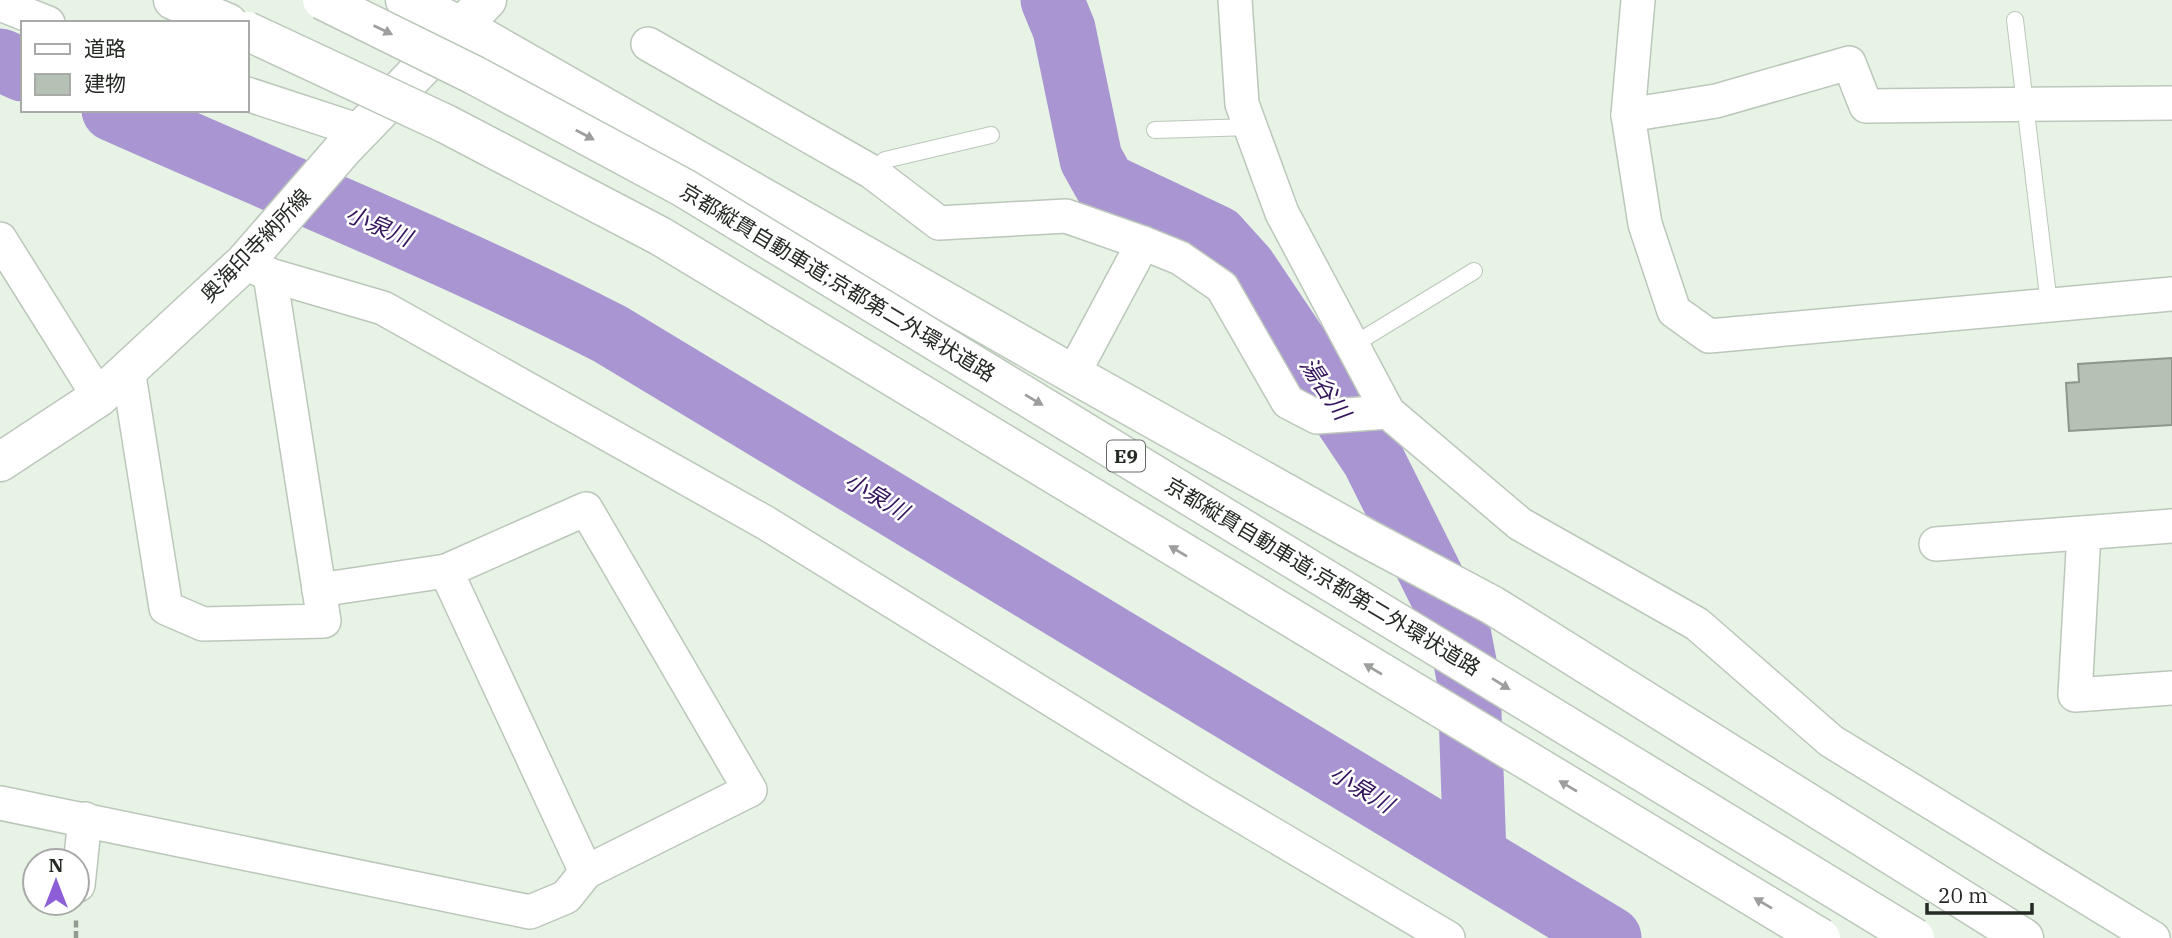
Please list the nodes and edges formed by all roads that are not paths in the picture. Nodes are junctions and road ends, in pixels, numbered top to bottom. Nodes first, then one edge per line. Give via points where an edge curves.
1 (173, 0) edge
2 (322, 0) edge
3 (405, 0) edge
4 (1235, 0) edge
5 (1638, 0) edge
6 (0, 4) edge
7 (475, 14) edge
8 (2015, 20) dead end
9 (43, 21) edge
10 (223, 21) edge
11 (248, 31) edge
12 (648, 44) dead end
13 (248, 94) edge
14 (2172, 103) edge
15 (2025, 105) junction
16 (1628, 115) junction
17 (1251, 127) junction
18 (1155, 130) dead end
19 (991, 135) dead end
20 (352, 139) junction
21 (872, 172) junction
22 (0, 239) edge
23 (1143, 243) junction
24 (260, 259) junction
25 (1474, 271) dead end
26 (2172, 294) edge
27 (2049, 304) junction
28 (1353, 345) junction
29 (128, 369) junction
30 (1073, 374) junction
31 (99, 397) junction
32 (1388, 412) junction
33 (0, 462) edge
34 (2172, 526) edge
35 (2084, 533) junction
36 (1936, 544) dead end
37 (446, 572) junction
38 (319, 590) junction
39 (2172, 688) edge
40 (0, 803) edge
41 (85, 819) junction
42 (82, 847) edge
43 (586, 872) junction
44 (1448, 938) edge
45 (1821, 938) edge
46 (1915, 938) edge
47 (2024, 938) edge
48 (2153, 938) edge

1 - 10 main road
2 -> 46 main road, 京都縦貫自動車道;京都第二外環状道路 / E9, bridge via 684,188
3 - 7 main road
4 - 17 street via 1242,104
5 - 16 street
6 - 9 street
7 - 20 main road, 奥海印寺納所線
7 - 30 main road
8 - 15 lane
45 -> 11 main road, E9, bridge via 660,236 446,124
12 - 21 street
13 - 20 street
14 - 15 street
15 - 16 street via 1866,106 1849,63 1716,100
15 - 27 lane
16 - 27 street via 1645,224 1674,311 1709,336
17 - 18 lane
17 - 28 street via 1282,213
19 - 21 lane via 885,160
20 - 24 main road, 奥海印寺納所線
21 - 23 street via 939,223 1066,216
22 - 31 street
23 - 30 street
23 - 32 street via 1180,258 1222,287 1288,402 1317,417
24 - 29 main road, 奥海印寺納所線
24 - 38 street
24 - 44 street via 383,308 766,523 1201,792
25 - 28 lane
26 - 27 street
28 - 32 street
29 - 31 main road, 奥海印寺納所線
29 - 38 street via 166,608 203,624 324,621
30 - 47 main road via 1492,605
31 - 33 main road, 奥海印寺納所線
32 - 48 street via 1520,524 1697,624 1831,741
34 - 35 street
35 - 36 street
35 - 39 street via 2075,695
37 - 38 street
37 - 43 street
37 - 43 street via 586,509 751,790
40 - 41 street
41 - 42 street
41 - 43 street via 530,912 566,897

